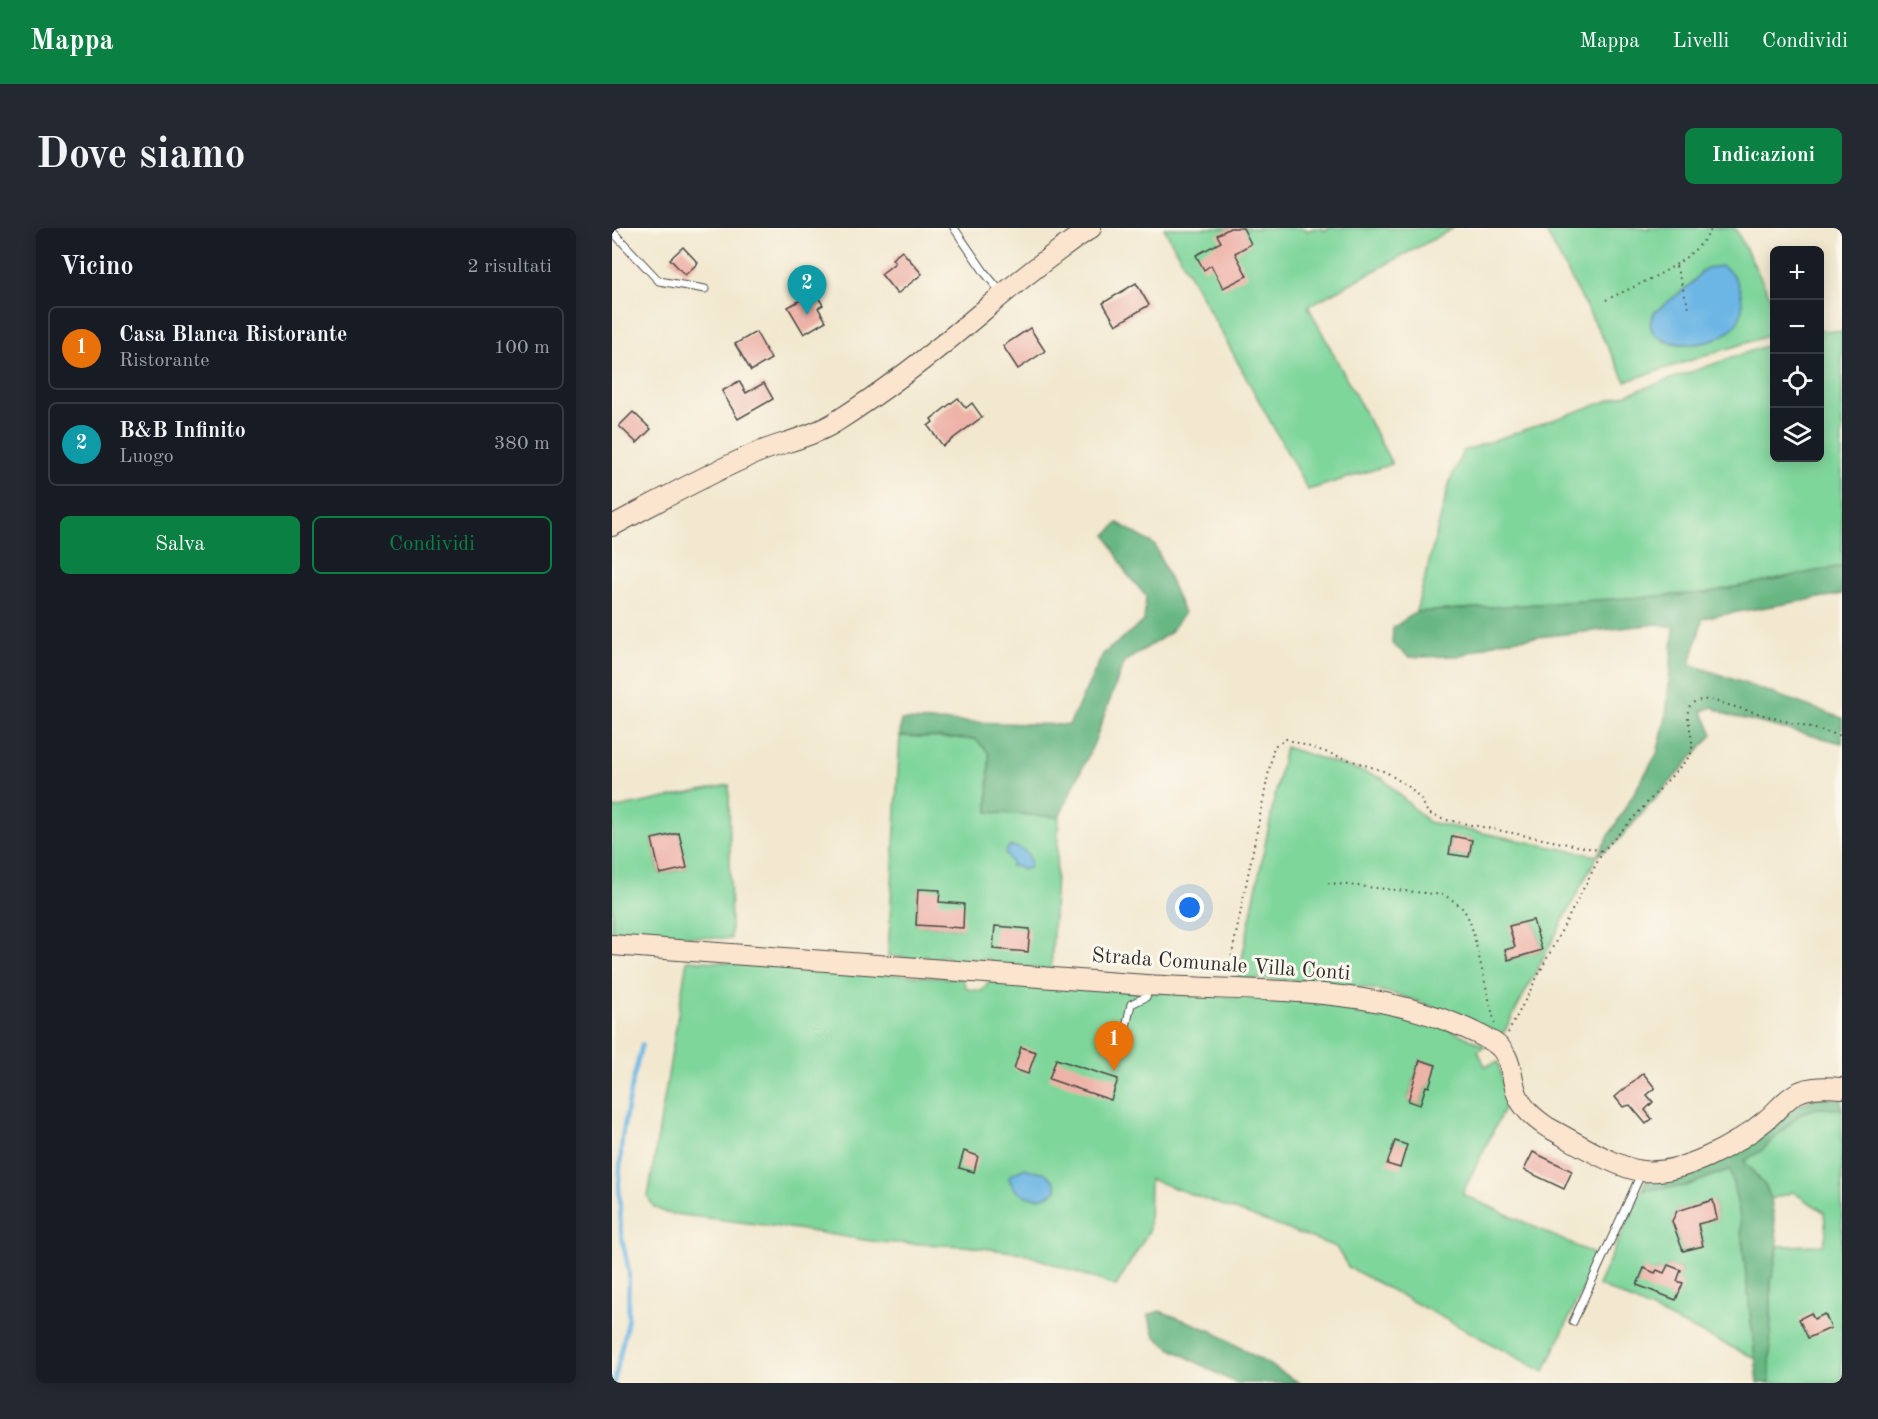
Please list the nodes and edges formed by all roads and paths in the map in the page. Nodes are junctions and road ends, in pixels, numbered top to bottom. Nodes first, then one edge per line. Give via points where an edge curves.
1 (954, 228) edge
2 (1091, 228) edge
3 (1712, 228) edge
4 (612, 231) edge
5 (1675, 264) junction
6 (705, 289) dead end
7 (1003, 294) junction
8 (1606, 300) dead end
9 (1690, 312) dead end
10 (612, 526) edge
11 (1842, 736) edge
12 (1603, 850) junction
13 (1328, 883) dead end
14 (612, 945) edge
15 (1150, 985) junction
16 (1226, 988) junction
17 (1501, 1047) junction
18 (1120, 1055) dead end
19 (1842, 1088) edge
20 (1643, 1171) junction
21 (1573, 1322) dead end

1 - 7 lane
2 - 7 street
3 - 5 path via 1699,248
4 - 6 lane via 659,281
5 - 8 path
5 - 9 path
7 - 10 street via 936,349 834,423 734,463
11 - 12 path via 1711,700 1692,702 1688,710 1693,742 1690,756
12 - 16 path via 1442,819 1428,813 1409,787 1386,772 1286,739 1280,741 1274,746
12 - 17 path
13 - 17 path via 1444,895 1458,903 1472,928
14 - 15 street, Strada Comunale Villa Conti
15 - 16 street, Strada Comunale Villa Conti
15 - 18 lane via 1146,997 1131,1004
16 - 17 street, Strada Comunale Villa Conti via 1314,992 1374,1001 1438,1017
17 - 20 street via 1508,1058 1517,1094 1536,1119 1620,1165
19 - 20 street via 1804,1090 1746,1136 1720,1151 1669,1169
20 - 21 lane

